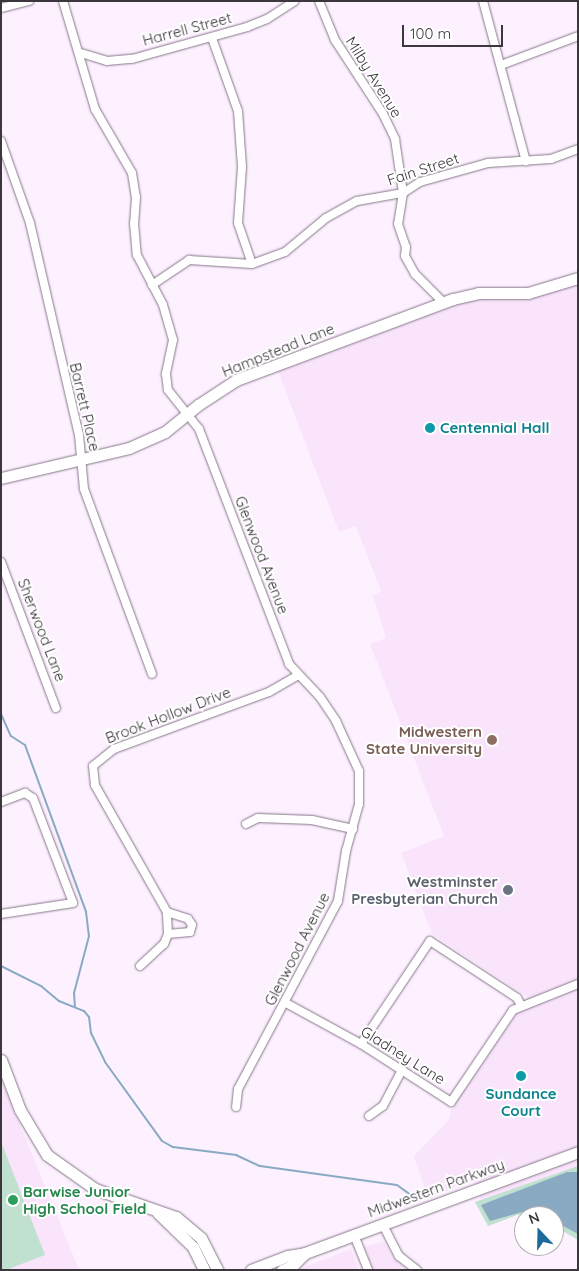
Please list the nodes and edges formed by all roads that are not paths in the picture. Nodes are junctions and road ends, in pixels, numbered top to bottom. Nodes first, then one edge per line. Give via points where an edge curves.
1 (29, 1) edge
2 (63, 1) edge
3 (295, 1) edge
4 (319, 1) edge
5 (483, 1) edge
6 (1, 8) edge
7 (578, 36) edge
8 (212, 38) junction
9 (81, 53) junction
10 (500, 65) junction
11 (1, 141) edge
12 (578, 149) edge
13 (526, 162) junction
14 (403, 193) junction
15 (252, 264) junction
16 (578, 278) edge
17 (152, 285) junction
18 (443, 302) junction
19 (187, 414) junction
20 (84, 459) junction
21 (1, 478) edge
22 (1, 562) edge
23 (152, 674) dead end
24 (299, 675) junction
25 (56, 708) dead end
26 (1, 802) edge
27 (246, 824) dead end
28 (353, 828) junction
29 (167, 912) junction
30 (1, 914) edge
31 (168, 934) junction
32 (140, 966) dead end
33 (578, 984) edge
34 (286, 1002) junction
35 (521, 1005) junction
36 (361, 1044) junction
37 (1, 1060) edge
38 (402, 1070) junction
39 (236, 1107) dead end
40 (369, 1116) dead end
41 (578, 1152) edge
42 (155, 1210) junction
43 (382, 1225) junction
44 (354, 1235) junction
45 (306, 1253) junction
46 (204, 1270) edge
47 (217, 1270) edge
48 (251, 1270) edge
49 (282, 1270) edge
50 (368, 1270) edge
51 (417, 1270) edge

1 - 6 street
2 - 9 street, Glenwood Avenue
3 - 8 street, Harrell Street via 267,19
4 - 14 street, Milby Avenue via 335,40 383,114 395,139
5 - 10 street
7 - 10 street
8 - 9 street, Harrell Street via 118,61
8 - 15 street via 238,111 242,167 238,223
9 - 17 street, Glenwood Avenue via 95,109 132,173 136,197 137,254
10 - 13 street
11 - 20 street, Barrett Place via 30,223
12 - 13 street, Fain Street via 551,159
13 - 14 street, Fain Street via 488,163 420,182
14 - 15 street, Fain Street via 357,201 326,218 285,252
14 - 18 street, Milby Avenue via 398,216 406,247 405,256 416,274
15 - 17 street, Fain Street via 188,260
16 - 18 street, Hampstead Lane via 528,293 478,293
17 - 19 street, Glenwood Avenue via 166,312 173,340 166,384
18 - 19 street, Hampstead Lane via 236,380
19 - 20 street, Hampstead Lane via 165,432 138,444
19 - 24 street, Glenwood Avenue via 199,429 289,664
20 - 21 street, Hampstead Lane
20 - 23 street, Barrett Place via 80,473 84,489
22 - 25 street, Sherwood Lane
24 - 28 street, Glenwood Avenue via 320,696 353,753 360,779
24 - 29 street, Brook Hollow Drive via 269,692 121,746 106,753 93,766 95,785
26 - 30 street via 25,793 33,798 73,903
27 - 28 street via 258,818 312,820
28 - 34 street, Glenwood Avenue via 338,901
29 - 31 street, Brook Hollow Drive
29 - 31 street via 188,919 192,925 190,932
31 - 32 street via 164,944
33 - 35 street, Gladney Lane
34 - 36 street, Gladney Lane
34 - 39 street, Glenwood Avenue via 238,1090
35 - 36 street via 517,998 430,941
35 - 38 street, Gladney Lane via 505,1017 452,1102
36 - 38 street, Gladney Lane
37 - 42 street via 20,1110 47,1155 95,1189
38 - 40 street via 383,1106
41 - 43 street, Midwestern Parkway
42 - 46 street via 193,1247
42 - 47 street via 176,1217 192,1228
43 - 44 street, Midwestern Parkway
43 - 51 street via 398,1256
44 - 45 street, Midwestern Parkway
44 - 50 street
45 - 48 street, Midwestern Parkway
45 - 49 street, Midwestern Parkway via 292,1266

